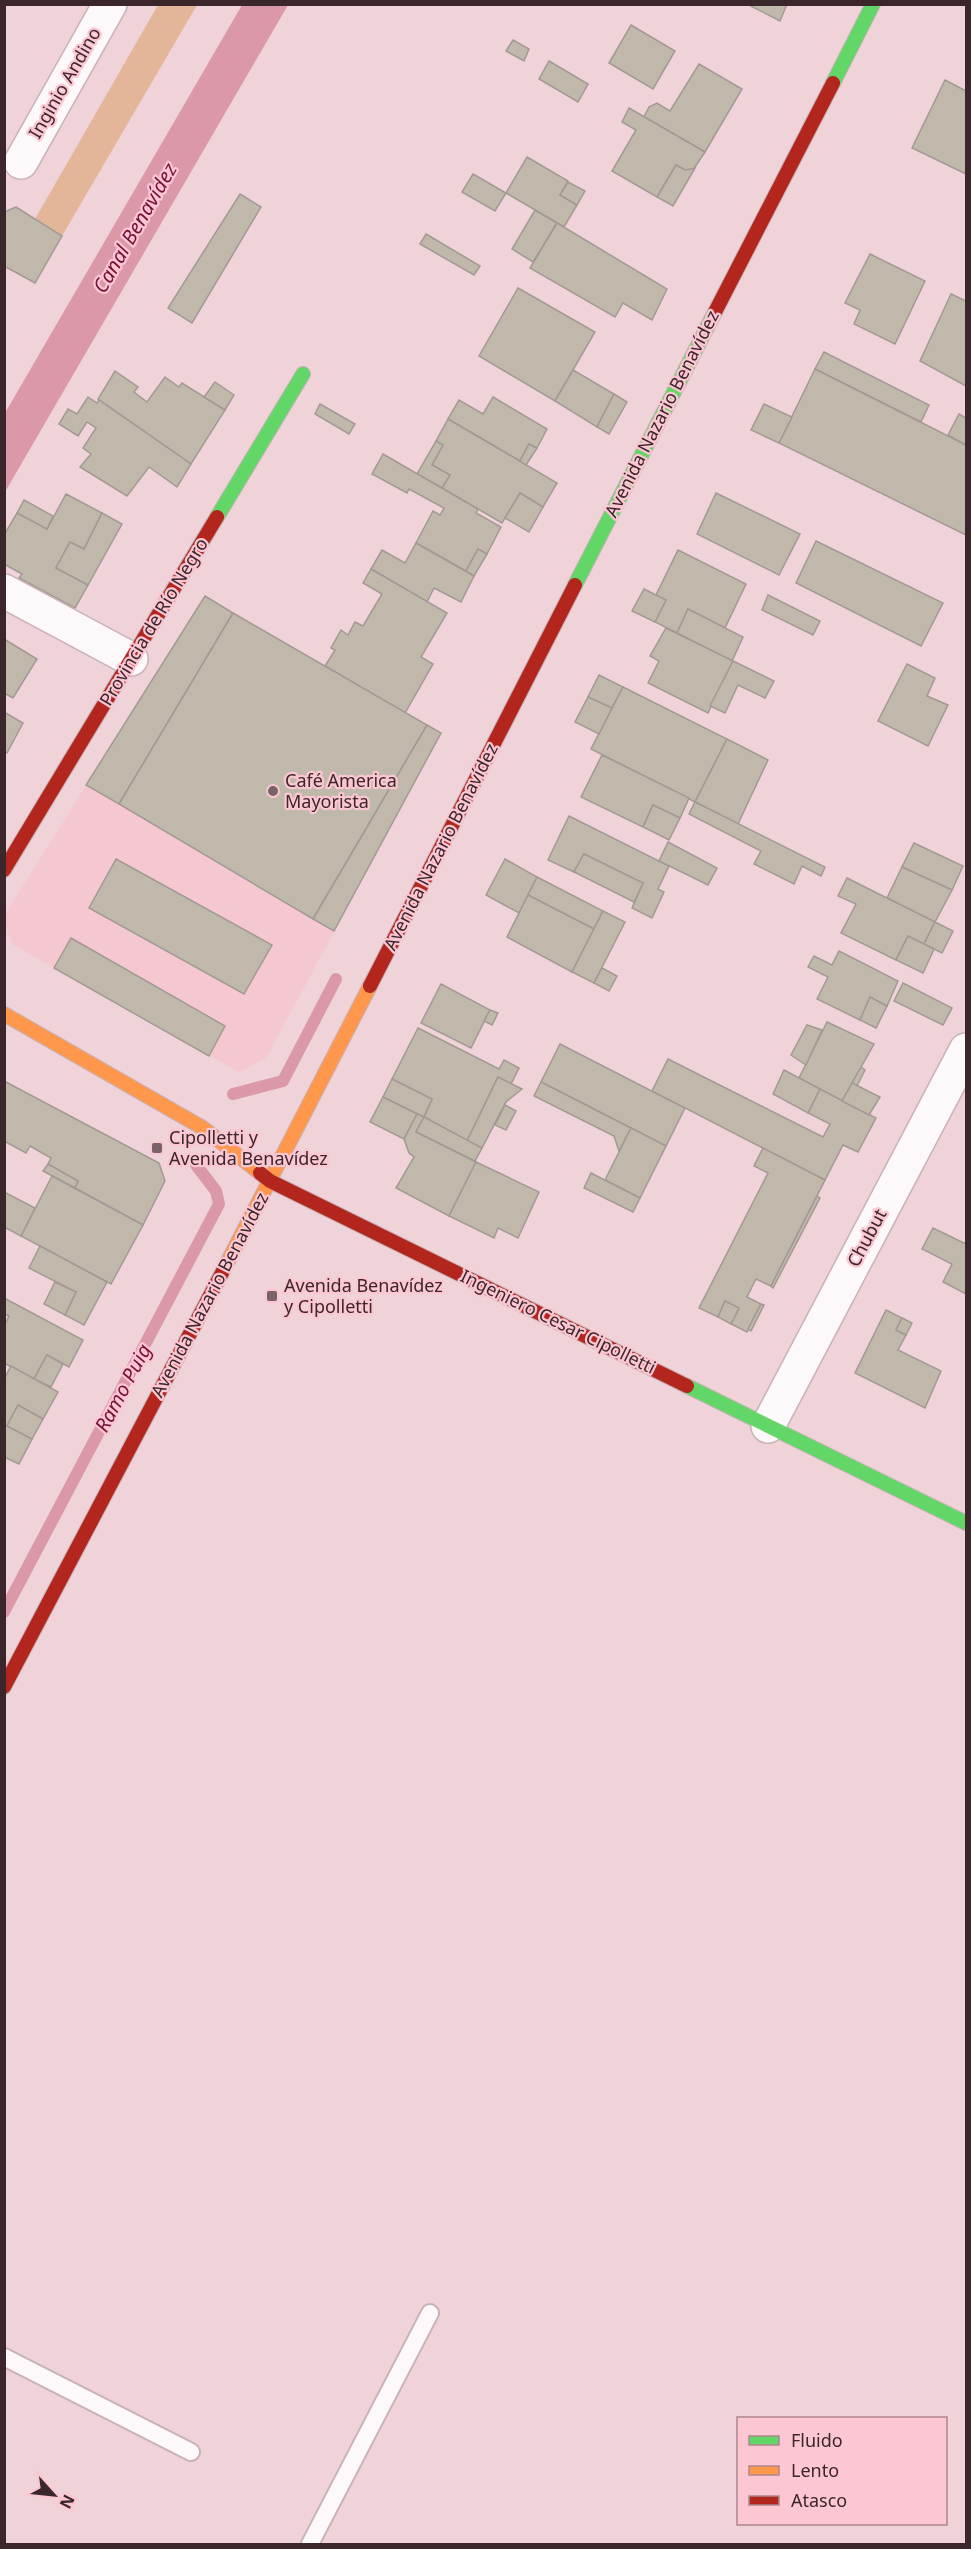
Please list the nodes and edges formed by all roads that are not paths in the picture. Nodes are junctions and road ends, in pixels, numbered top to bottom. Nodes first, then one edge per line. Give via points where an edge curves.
1 (110, 4) edge
2 (873, 4) edge
3 (21, 162) dead end
4 (303, 374) dead end
5 (4, 591) edge
6 (131, 659) junction
7 (4, 870) edge
8 (4, 1014) edge
9 (966, 1050) edge
10 (270, 1181) junction
11 (768, 1426) junction
12 (966, 1523) edge
13 (4, 1687) edge
14 (430, 2313) dead end
15 (4, 2356) edge
16 (191, 2452) dead end
17 (310, 2544) edge

1 - 3 street, Inginio Andino
2 - 10 main road, Avenida Nazario Benavídez
4 - 6 main road, Provincia de Río Negro
5 - 6 street
6 - 7 main road, Provincia de Río Negro
8 - 10 main road, Ingeniero Cesar Cipolletti via 203,1128
9 - 11 street, Chubut
10 - 11 main road, Ingeniero Cesar Cipolletti
10 - 13 main road, Avenida Nazario Benavídez
11 - 12 main road, Ingeniero Cesar Cipolletti
14 - 17 lane
15 - 16 lane

